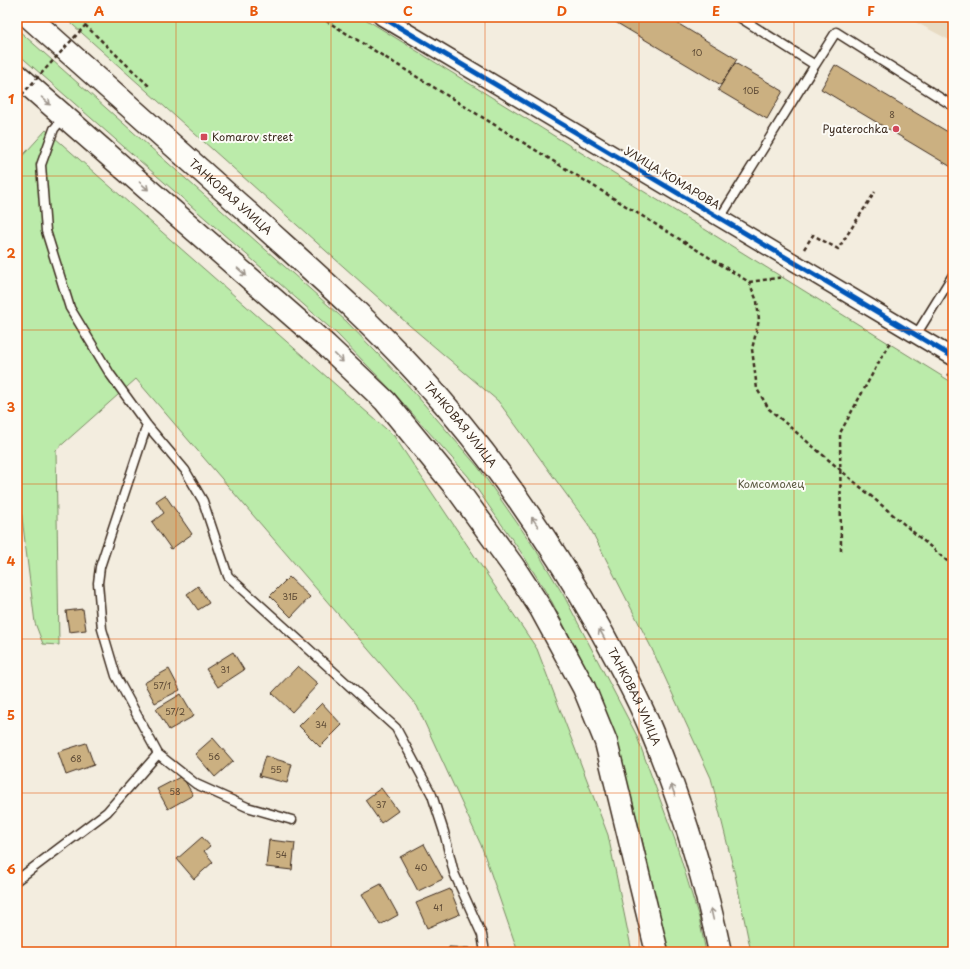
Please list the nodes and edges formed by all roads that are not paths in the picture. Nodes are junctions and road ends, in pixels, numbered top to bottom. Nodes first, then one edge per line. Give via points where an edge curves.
1 (30, 17) edge
2 (382, 17) edge
3 (739, 17) edge
4 (816, 65) junction
5 (17, 75) edge
6 (953, 106) edge
7 (64, 117) junction
8 (720, 218) junction
9 (953, 275) edge
10 (916, 335) junction
11 (953, 357) edge
12 (147, 425) junction
13 (158, 754) junction
14 (292, 820) dead end
15 (17, 880) edge
16 (485, 952) edge
17 (657, 952) edge
18 (720, 952) edge

18 -> 1 main road, ТАНКОВАЯ УЛИЦА via 690,836 651,728 623,670 578,590 492,461 417,372 356,310
2 - 8 street, УЛИЦА КОМАРОВА
3 - 4 lane
4 - 6 lane via 836,32
4 - 8 lane
5 -> 7 main road
7 - 12 lane via 54,129 41,165 46,231 70,308 110,374
7 -> 17 main road via 326,345 385,401 457,489 513,566 541,609 584,688 606,742
8 - 10 street, УЛИЦА КОМАРОВА
9 - 10 lane
10 - 11 street, УЛИЦА КОМАРОВА
12 - 13 lane via 100,567 98,584 102,629 116,676
12 - 16 lane via 185,470 203,501 228,576 396,728 432,795 454,873 482,936
13 - 14 lane via 196,784 248,807
13 - 15 lane via 107,812

